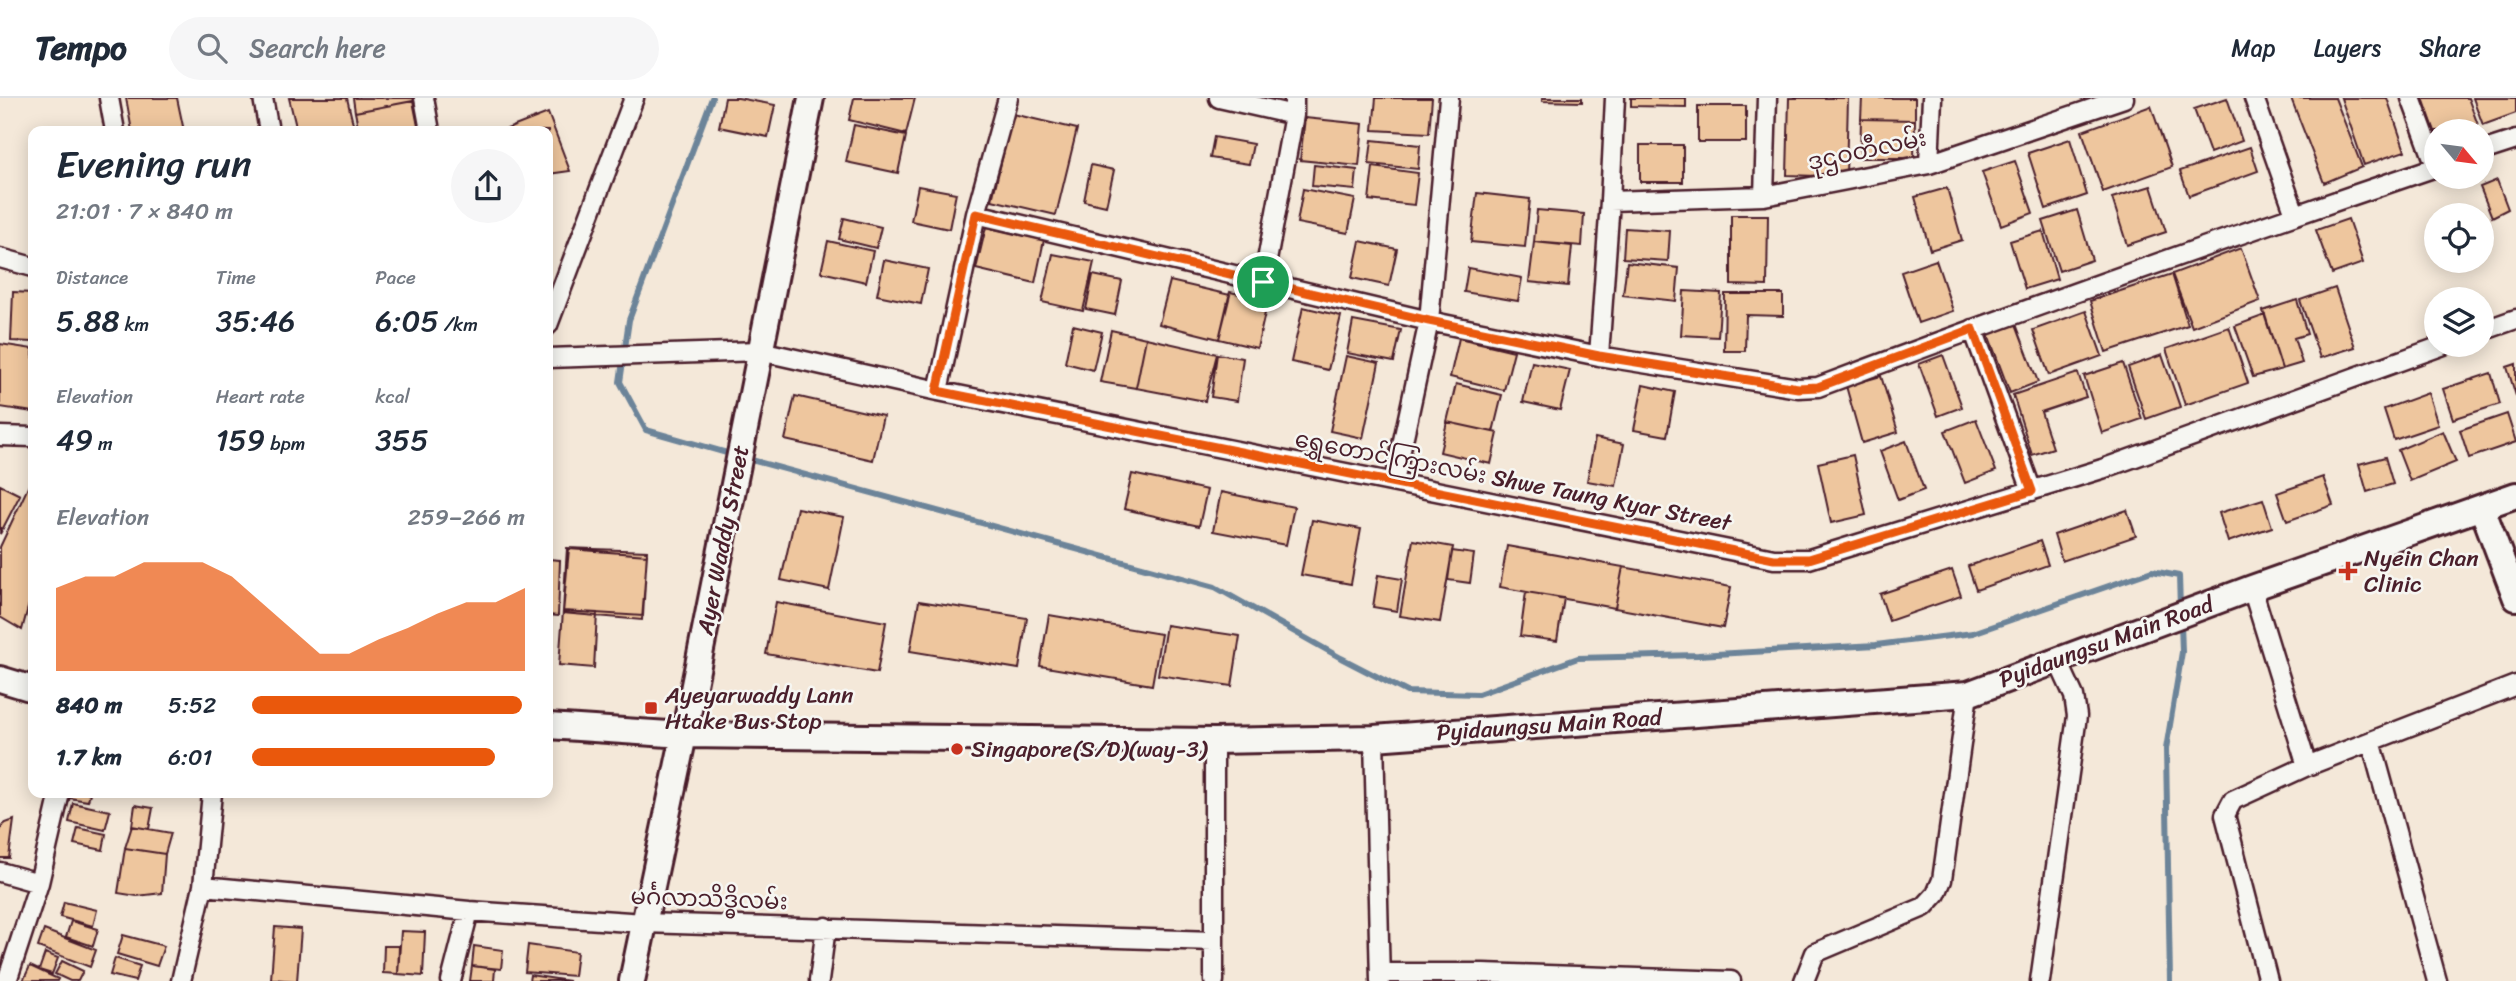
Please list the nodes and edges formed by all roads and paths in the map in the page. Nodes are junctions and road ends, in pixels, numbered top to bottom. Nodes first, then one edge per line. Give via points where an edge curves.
1 (109, 98) edge
2 (263, 98) edge
3 (424, 98) edge
4 (634, 98) edge
5 (811, 98) edge
6 (1009, 98) edge
7 (1219, 98) edge
8 (1449, 98) edge
9 (1615, 98) edge
10 (1768, 98) edge
11 (1932, 98) edge
12 (2124, 98) edge
13 (2254, 98) edge
14 (2411, 98) edge
15 (1294, 107) edge
16 (114, 126) edge
17 (268, 126) edge
18 (429, 126) edge
19 (2424, 133) edge
20 (2516, 140) edge
21 (2494, 147) edge
22 (1929, 164) junction
23 (2424, 170) edge
24 (1764, 196) junction
25 (1610, 201) junction
26 (976, 214) junction
27 (2295, 214) junction
28 (0, 258) edge
29 (28, 266) edge
30 (1263, 282) junction
31 (553, 311) edge
32 (2516, 319) edge
33 (1429, 321) junction
34 (2494, 327) edge
35 (1973, 329) junction
36 (760, 351) junction
37 (2424, 352) edge
38 (1599, 356) junction
39 (553, 358) edge
40 (937, 391) junction
41 (0, 436) edge
42 (28, 438) edge
43 (1394, 482) junction
44 (2032, 491) junction
45 (2516, 495) edge
46 (2482, 508) junction
47 (2252, 588) junction
48 (2516, 598) edge
49 (2057, 659) junction
50 (0, 680) edge
51 (2516, 685) edge
52 (28, 688) edge
53 (1968, 694) junction
54 (553, 726) edge
55 (684, 734) junction
56 (1374, 738) junction
57 (1214, 741) junction
58 (2371, 741) junction
59 (2307, 766) junction
60 (59, 798) edge
61 (212, 798) edge
62 (0, 872) edge
63 (39, 883) junction
64 (204, 886) junction
65 (470, 911) junction
66 (644, 923) junction
67 (825, 928) junction
68 (1214, 941) junction
69 (1380, 977) edge
70 (7, 981) edge
71 (181, 981) edge
72 (451, 981) edge
73 (632, 981) edge
74 (819, 981) edge
75 (1214, 981) edge
76 (1731, 981) edge
77 (1804, 981) edge
78 (2040, 981) edge
79 (2268, 981) edge
80 (2437, 981) edge

1 - 16 street
2 - 17 street
3 - 18 street
4 - 31 street
5 - 36 main road, Ayer Waddy Street
6 - 26 street
7 - 15 street
8 - 33 street
9 - 25 street
10 - 24 street
11 - 22 street
12 - 22 street, ဒုဌဝတီလမ်း
13 - 27 street
14 - 19 street
15 - 30 street
20 - 21 street
22 - 24 street, ဒုဌဝတီလမ်း
23 - 27 street
24 - 25 street, ဒုဌဝတီလမ်း
25 - 38 street
26 - 30 street
26 - 40 street
27 - 35 street
28 - 29 street
30 - 33 street
32 - 34 street
33 - 38 street
33 - 43 street
35 - 38 street via 1818,387 1798,388
35 - 44 street
36 - 39 street, ရွှေတောင်ကြားလမ်း Shwe Taung Kyar Street
36 - 40 street, ရွှေတောင်ကြားလမ်း Shwe Taung Kyar Street
36 - 55 main road, Ayer Waddy Street
37 - 44 street, ရွှေတောင်ကြားလမ်း Shwe Taung Kyar Street
40 - 43 street, ရွှေတောင်ကြားလမ်း Shwe Taung Kyar Street
41 - 42 street
43 - 44 street, ရွှေတောင်ကြားလမ်း Shwe Taung Kyar Street via 1774,559 1809,559
45 - 46 main road, Pyidaungsu Main Road
46 - 47 main road, Pyidaungsu Main Road
46 - 48 main road
47 - 49 main road, Pyidaungsu Main Road
47 - 59 street
49 - 53 main road, Pyidaungsu Main Road
49 - 78 street via 2074,696 2077,716
50 - 52 main road
51 - 58 street
53 - 56 main road, Pyidaungsu Main Road
53 - 77 street via 1942,880 1936,894 1924,907 1815,953
54 - 55 main road, Pyidaungsu Main Road
55 - 57 main road, Pyidaungsu Main Road
55 - 66 main road, Ayer Waddy Street
56 - 57 main road, Pyidaungsu Main Road
56 - 69 street
57 - 68 street
58 - 59 street
58 - 80 street
59 - 79 street via 2233,800 2225,815
60 - 63 street
61 - 64 street
62 - 63 street
63 - 70 street
64 - 65 street, မင်္ဂလာသိဒ္ဓိလမ်း
64 - 71 street
65 - 66 street, မင်္ဂလာသိဒ္ဓိလမ်း
65 - 72 street
66 - 67 street, မင်္ဂလာသိဒ္ဓိလမ်း
66 - 73 main road, Ayer Waddy Street
67 - 68 street, မင်္ဂလာသိဒ္ဓိလမ်း
67 - 74 street
68 - 75 street
69 - 76 street via 1483,972

